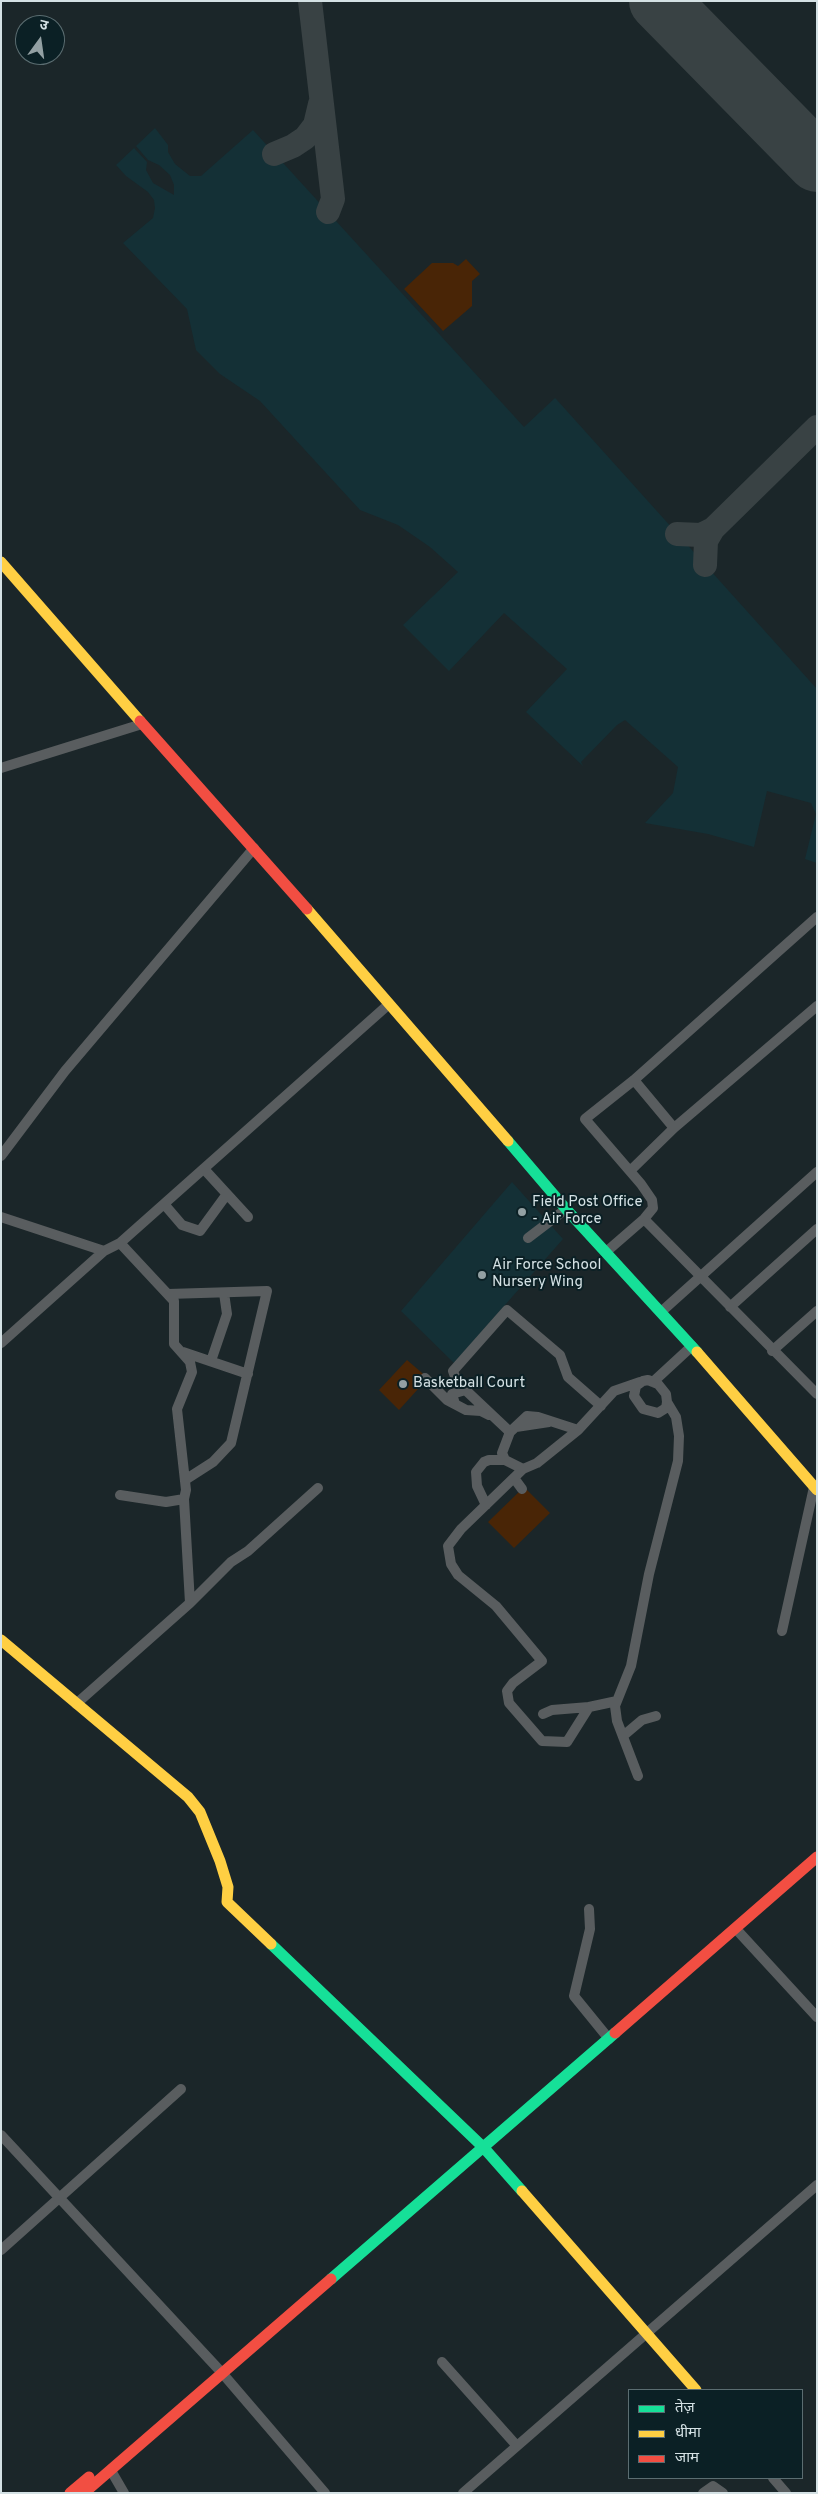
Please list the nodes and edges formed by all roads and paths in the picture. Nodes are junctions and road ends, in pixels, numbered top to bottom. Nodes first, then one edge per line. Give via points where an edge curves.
1 (1, 562) edge
2 (142, 724) junction
3 (1, 768) edge
4 (254, 848) junction
5 (817, 917) edge
6 (389, 1004) junction
7 (817, 1006) edge
8 (634, 1080) junction
9 (674, 1128) junction
10 (1, 1156) edge
11 (204, 1169) junction
12 (630, 1171) junction
13 (817, 1172) edge
14 (227, 1194) junction
15 (164, 1204) junction
16 (566, 1209) junction
17 (1, 1217) edge
18 (248, 1217) dead end
19 (644, 1219) junction
20 (817, 1229) edge
21 (528, 1238) dead end
22 (120, 1243) junction
23 (104, 1251) junction
24 (606, 1252) junction
25 (701, 1278) junction
26 (224, 1293) junction
27 (168, 1294) junction
28 (730, 1307) junction
29 (817, 1311) edge
30 (661, 1312) junction
31 (1, 1342) edge
32 (692, 1346) junction
33 (772, 1351) junction
34 (182, 1352) junction
35 (211, 1361) junction
36 (248, 1374) junction
37 (425, 1378) dead end
38 (640, 1382) junction
39 (653, 1382) junction
40 (462, 1387) junction
41 (817, 1394) edge
42 (667, 1402) junction
43 (455, 1404) junction
44 (601, 1406) junction
45 (494, 1418) junction
46 (513, 1430) junction
47 (578, 1430) junction
48 (505, 1460) junction
49 (523, 1468) junction
50 (514, 1478) junction
51 (185, 1480) junction
52 (318, 1488) dead end
53 (815, 1488) edge
54 (522, 1489) dead end
55 (120, 1495) dead end
56 (184, 1499) junction
57 (486, 1505) junction
58 (190, 1603) junction
59 (782, 1631) dead end
60 (1, 1640) edge
61 (617, 1700) junction
62 (76, 1704) junction
63 (589, 1707) junction
64 (543, 1714) dead end
65 (656, 1716) dead end
66 (623, 1736) junction
67 (638, 1776) dead end
68 (817, 1857) edge
69 (589, 1909) dead end
70 (736, 1929) junction
71 (817, 2017) edge
72 (609, 2039) junction
73 (181, 2088) dead end
74 (1, 2135) edge
75 (484, 2148) junction
76 (817, 2185) edge
77 (60, 2198) junction
78 (1, 2250) edge
79 (647, 2334) junction
80 (442, 2362) dead end
81 (224, 2374) junction
82 (695, 2389) edge
83 (517, 2446) junction
84 (123, 2460) junction
85 (114, 2474) junction
86 (774, 2479) edge
87 (70, 2493) edge
88 (84, 2493) edge
89 (97, 2493) edge
90 (124, 2493) edge
91 (325, 2493) edge
92 (463, 2493) edge
93 (703, 2493) edge
94 (722, 2493) edge
95 (786, 2493) edge

1 - 2 street
2 - 3 street
2 - 4 street
4 - 6 street
4 - 10 street via 65,1071
5 - 8 street
6 - 11 street
6 - 16 street
7 - 9 street
8 - 9 street
8 - 12 street via 585,1119
9 - 12 street
11 - 14 street
11 - 15 street
12 - 19 street via 652,1200 653,1208
13 - 25 street
14 - 15 street via 200,1231 182,1225
14 - 18 street
15 - 22 street
16 - 21 street
16 - 24 street
17 - 23 street
19 - 24 street
19 - 25 street
20 - 28 street
22 - 23 street
22 - 27 street
23 - 31 street
24 - 30 street
25 - 28 street
25 - 30 street
26 - 27 street
26 - 35 street via 227,1314
26 - 36 street via 267,1291
27 - 34 street via 174,1301 174,1344
28 - 33 street
29 - 33 street
30 - 32 street
32 - 39 street
32 - 53 street
33 - 41 street
34 - 35 street
34 - 51 street via 190,1362 192,1372 177,1409
35 - 36 street
36 - 51 street via 231,1443 213,1462
37 - 43 street
38 - 39 street
38 - 42 street via 633,1392 643,1409 658,1413 666,1408
38 - 44 street via 614,1391
39 - 42 street via 663,1389
40 - 43 street via 462,1391 452,1394
40 - 44 street via 453,1370 507,1310 560,1355 568,1377
40 - 45 street
42 - 61 street via 676,1417 678,1461 648,1574 630,1666
43 - 45 street
44 - 47 street
45 - 46 street
46 - 47 street via 527,1416
46 - 48 street via 502,1453
47 - 49 street via 537,1463
48 - 49 street
48 - 57 street via 484,1462 476,1472 477,1486
49 - 50 street
50 - 54 street
50 - 57 street
51 - 56 street
52 - 58 street via 231,1562
53 - 59 street
55 - 56 street via 166,1502
56 - 58 street
57 - 63 street via 448,1546 448,1555 458,1575 496,1606 542,1661 513,1683 508,1691 509,1703 542,1742 567,1742
58 - 62 street
60 - 62 street
61 - 63 street
61 - 66 street via 615,1706
62 - 75 street via 188,1797 200,1812 228,1888 227,1902
63 - 64 street via 552,1710
65 - 66 street via 642,1720
66 - 67 street
68 - 70 street
69 - 72 street via 590,1928 574,1996
70 - 71 street
70 - 72 street
72 - 75 street
73 - 77 street
74 - 77 street
75 - 79 street
75 - 81 street
76 - 79 street
77 - 78 street
77 - 81 street
79 - 82 street
79 - 83 street
80 - 83 street
81 - 84 street
81 - 91 street
83 - 92 street
84 - 85 street
84 - 87 street via 103,2467
84 - 88 street
85 - 89 street
85 - 90 street
86 - 95 street
93 - 94 street via 714,2486

